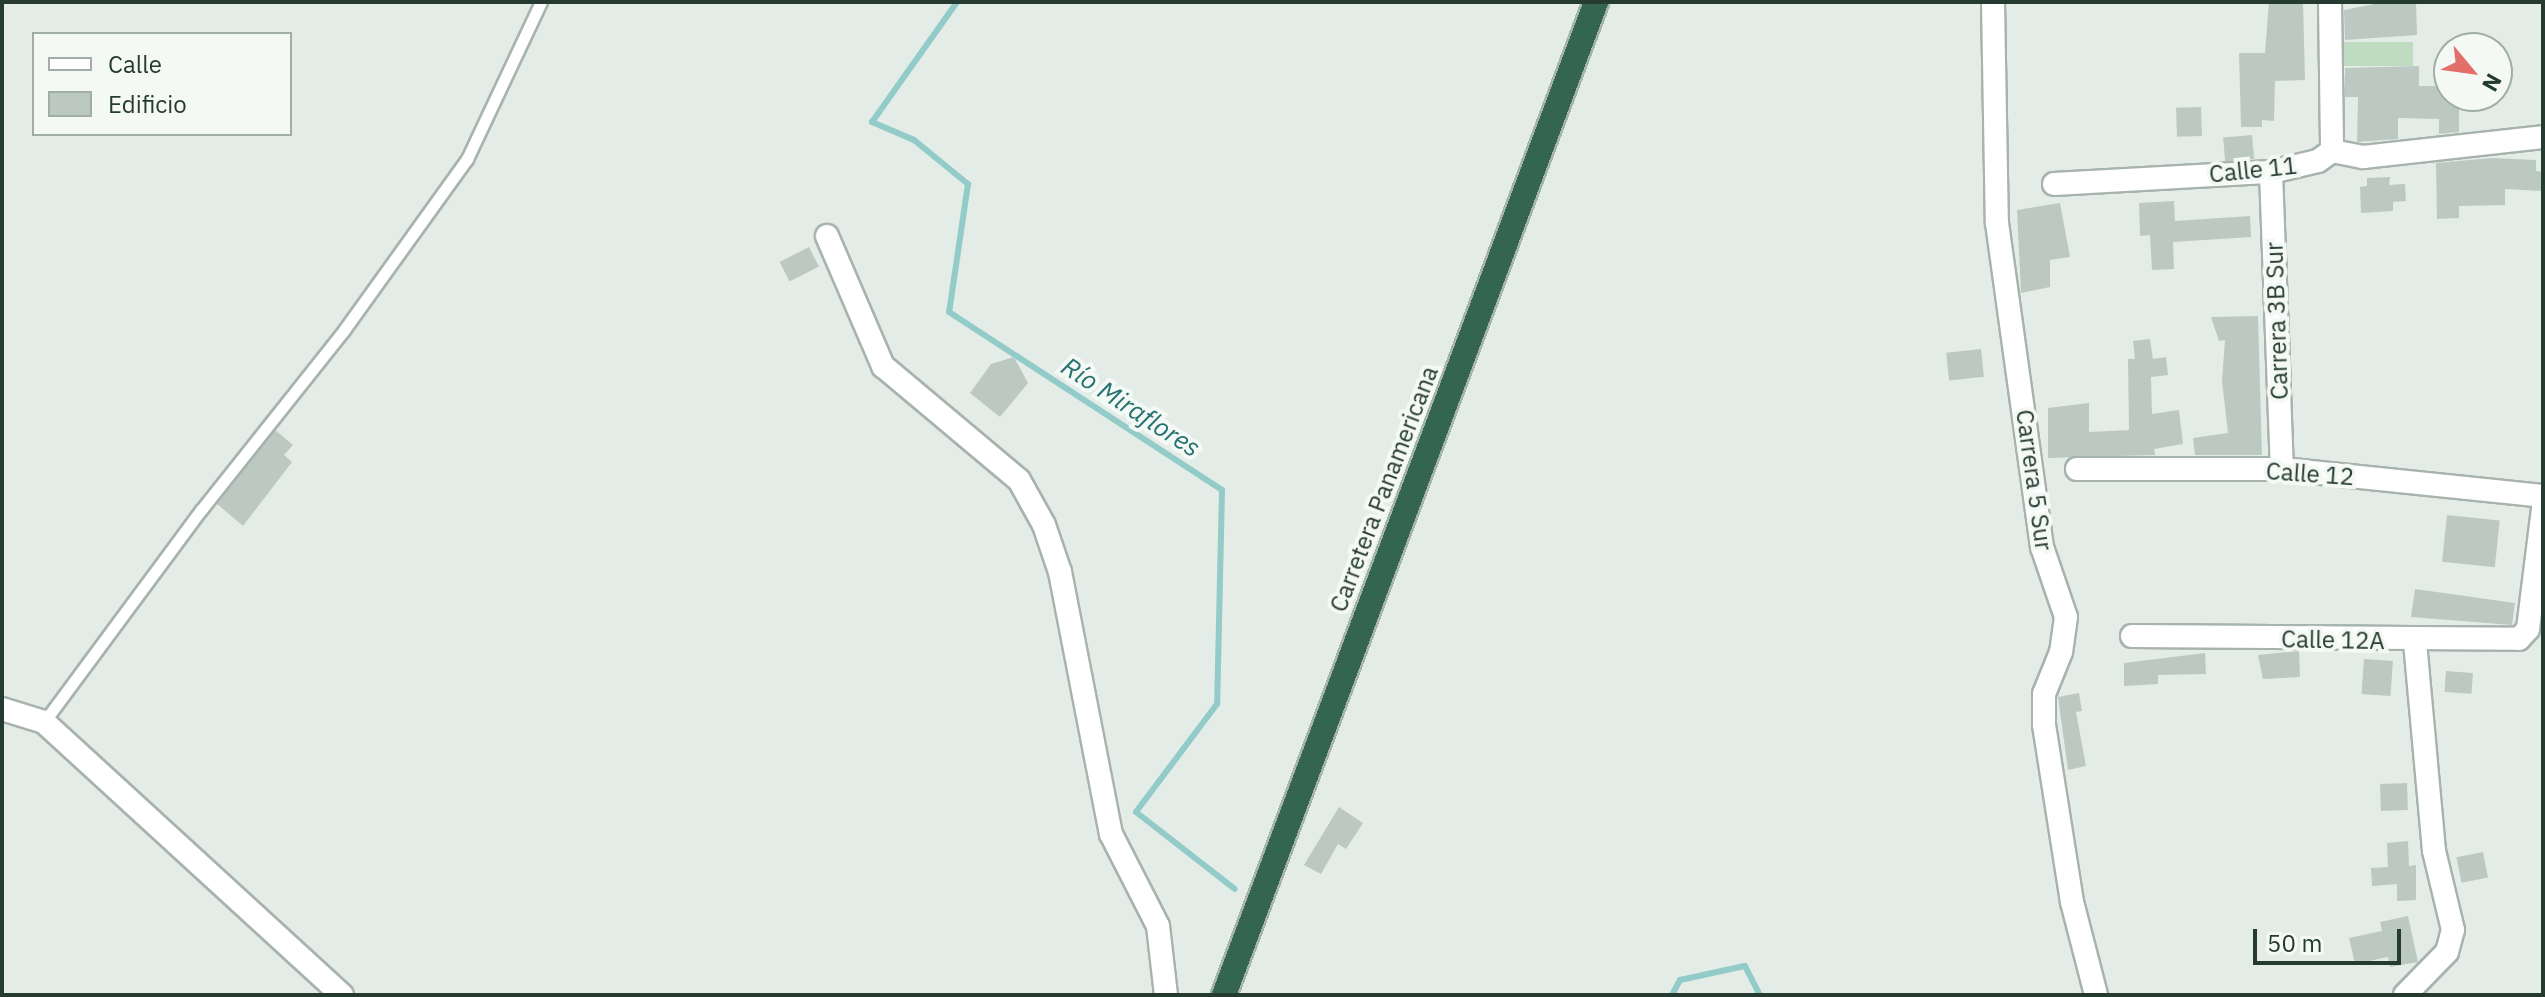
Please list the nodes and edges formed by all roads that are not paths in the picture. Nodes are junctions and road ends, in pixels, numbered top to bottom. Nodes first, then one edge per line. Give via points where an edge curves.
1 (541, 2) edge
2 (1596, 2) edge
3 (1993, 2) edge
4 (2330, 2) edge
5 (2543, 137) edge
6 (2332, 151) junction
7 (2271, 172) junction
8 (2054, 184) dead end
9 (827, 236) dead end
10 (2077, 469) dead end
11 (2282, 469) junction
12 (2543, 496) edge
13 (2543, 509) edge
14 (2132, 636) dead end
15 (2415, 641) junction
16 (2, 709) edge
17 (44, 722) junction
18 (342, 995) edge
19 (1166, 995) edge
20 (1224, 995) edge
21 (2096, 995) edge
22 (2405, 995) edge

1 - 17 lane via 467,159 344,330
2 - 20 highway, Carretera Panamericana
3 - 21 street, Carrera 5 Sur via 1997,223 2042,547 2066,617 2061,652 2044,694 2044,725 2072,902
4 - 6 street
5 - 6 street via 2363,157
6 - 7 street, Calle 11 via 2318,161
7 - 8 street, Calle 11
7 - 11 street, Carrera 3B Sur
9 - 19 street via 883,366 1019,480 1044,525 1060,572 1111,834 1158,926
10 - 11 street, Calle 12
11 - 12 street, Calle 12
13 - 15 street, Calle 12A via 2528,629 2519,639
14 - 15 street, Calle 12A
15 - 22 street via 2433,841 2453,930 2447,952
16 - 17 street
17 - 18 street

